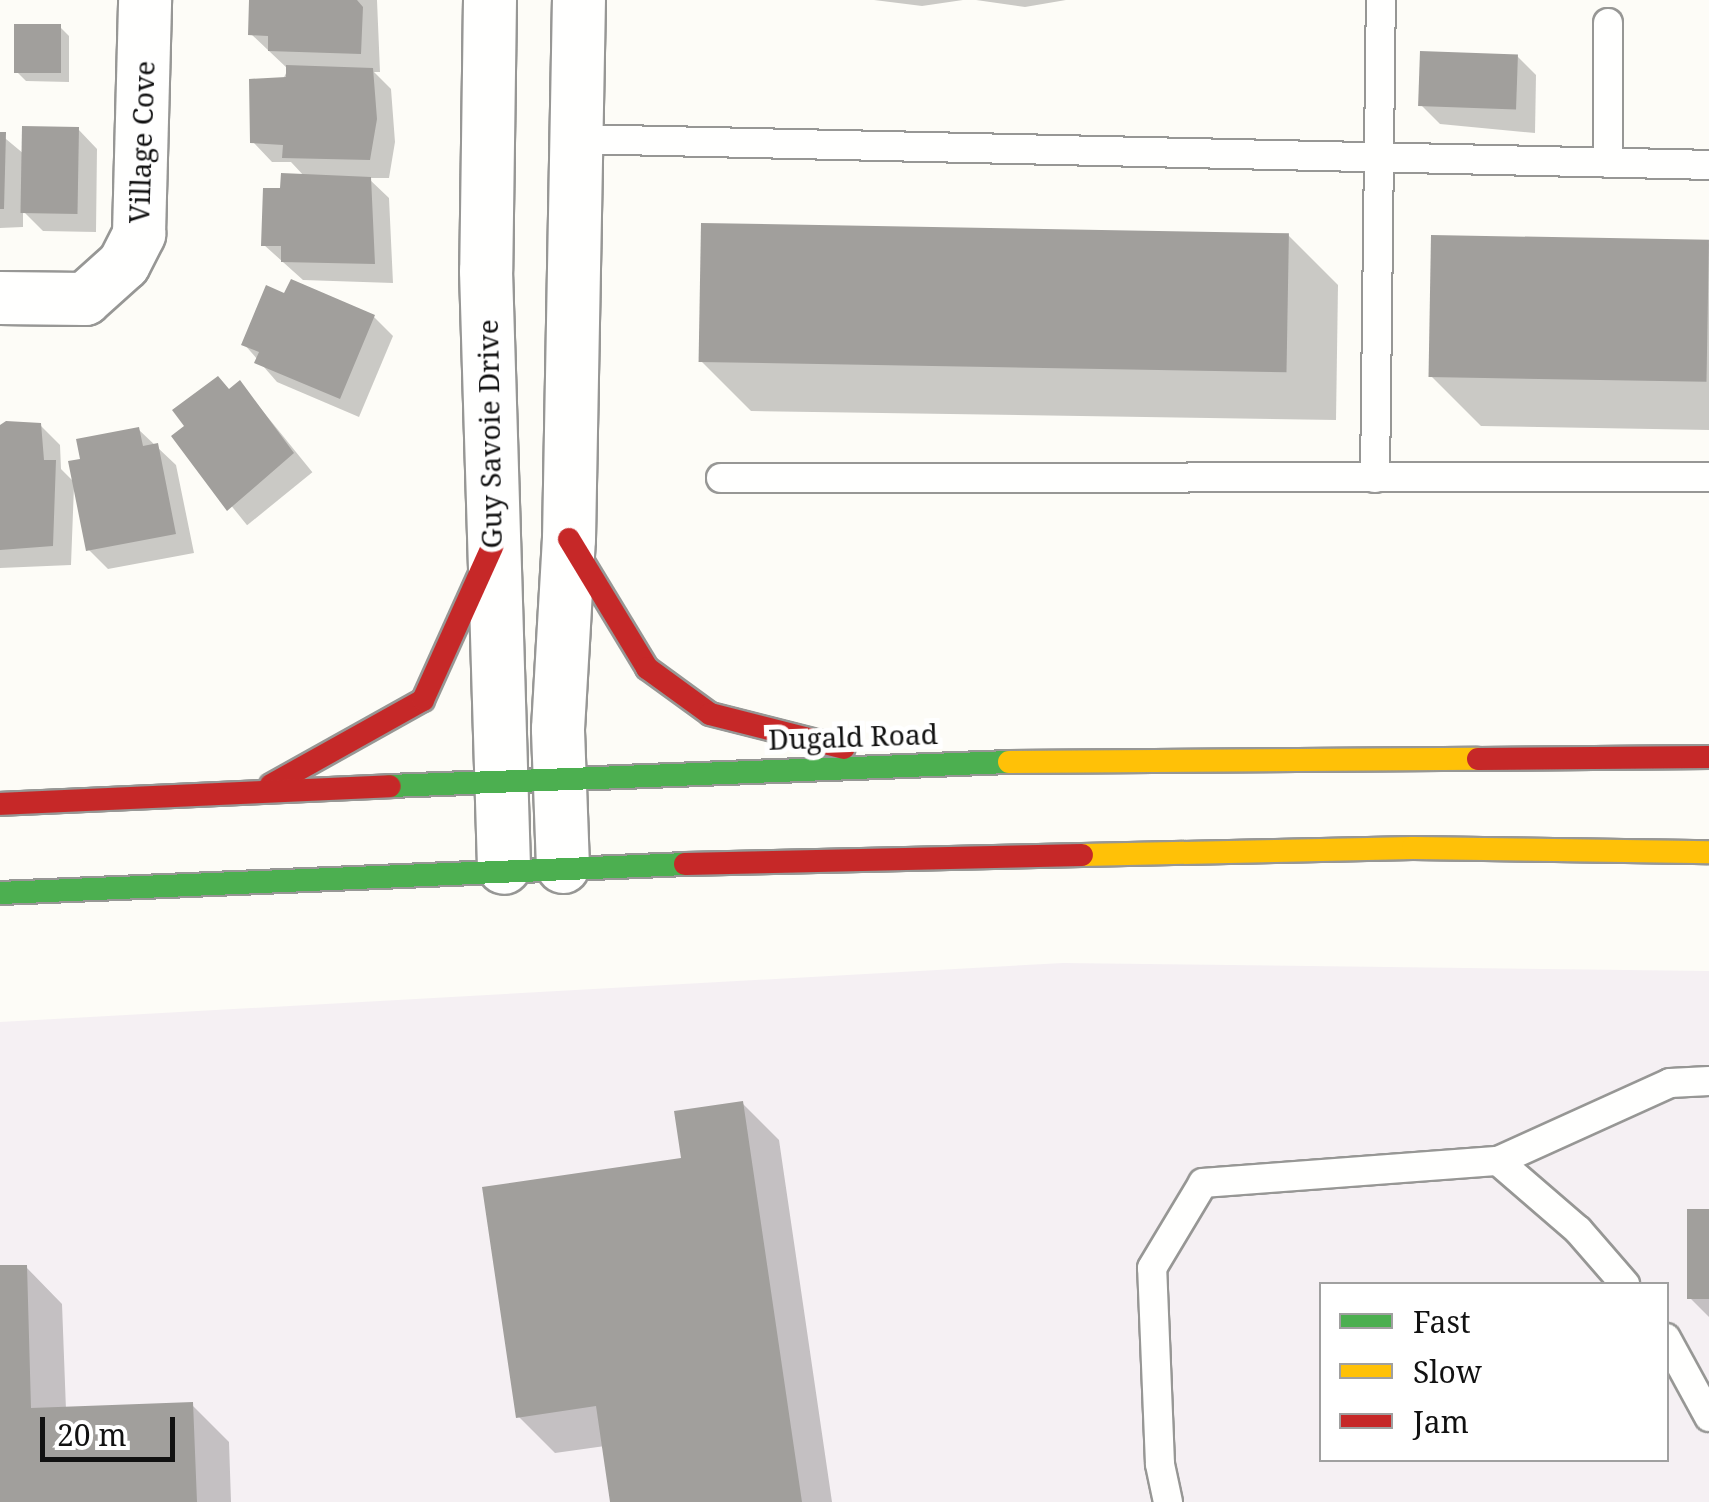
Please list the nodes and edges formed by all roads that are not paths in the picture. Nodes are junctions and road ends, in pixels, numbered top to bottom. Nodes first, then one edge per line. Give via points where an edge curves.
1 (145, 0) edge
2 (490, 0) edge
3 (579, 0) edge
4 (1382, 0) edge
5 (1608, 23) dead end
6 (576, 138) junction
7 (1378, 160) junction
8 (1608, 163) junction
9 (1709, 165) edge
10 (0, 298) edge
11 (1709, 477) edge
12 (721, 478) dead end
13 (1375, 478) junction
14 (568, 539) junction
15 (492, 547) junction
16 (1709, 757) edge
17 (900, 763) junction
18 (560, 778) junction
19 (502, 781) junction
20 (253, 795) junction
21 (0, 804) edge
22 (1709, 852) edge
23 (563, 867) junction
24 (504, 868) junction
25 (0, 893) edge
26 (1709, 1081) edge
27 (1498, 1161) junction
28 (1624, 1282) edge
29 (1669, 1344) edge
30 (1709, 1417) edge
31 (1168, 1502) edge

1 - 10 street, Village Cove via 139,234 124,264 86,299
2 - 15 street, Guy Savoie Drive
3 - 6 street
4 - 7 lane
5 - 8 lane
6 - 7 lane
6 - 14 street
7 - 8 lane
7 - 13 lane
8 - 9 lane
11 - 13 lane
12 - 13 lane
14 - 17 main road via 648,668 710,714
14 - 18 street
15 - 19 street, Guy Savoie Drive
15 - 20 main road via 423,700
16 - 17 main road, Dugald Road
17 - 18 main road, Dugald Road
18 - 19 main road, Dugald Road
18 - 23 street
19 - 20 main road, Dugald Road
19 - 24 street, Guy Savoie Drive
20 - 21 main road, Dugald Road
22 - 23 main road via 1394,848
23 - 24 main road
24 - 25 main road
26 - 27 lane via 1670,1083
27 - 28 lane via 1578,1230
27 - 31 lane via 1202,1183 1152,1268 1160,1464
29 - 30 lane

